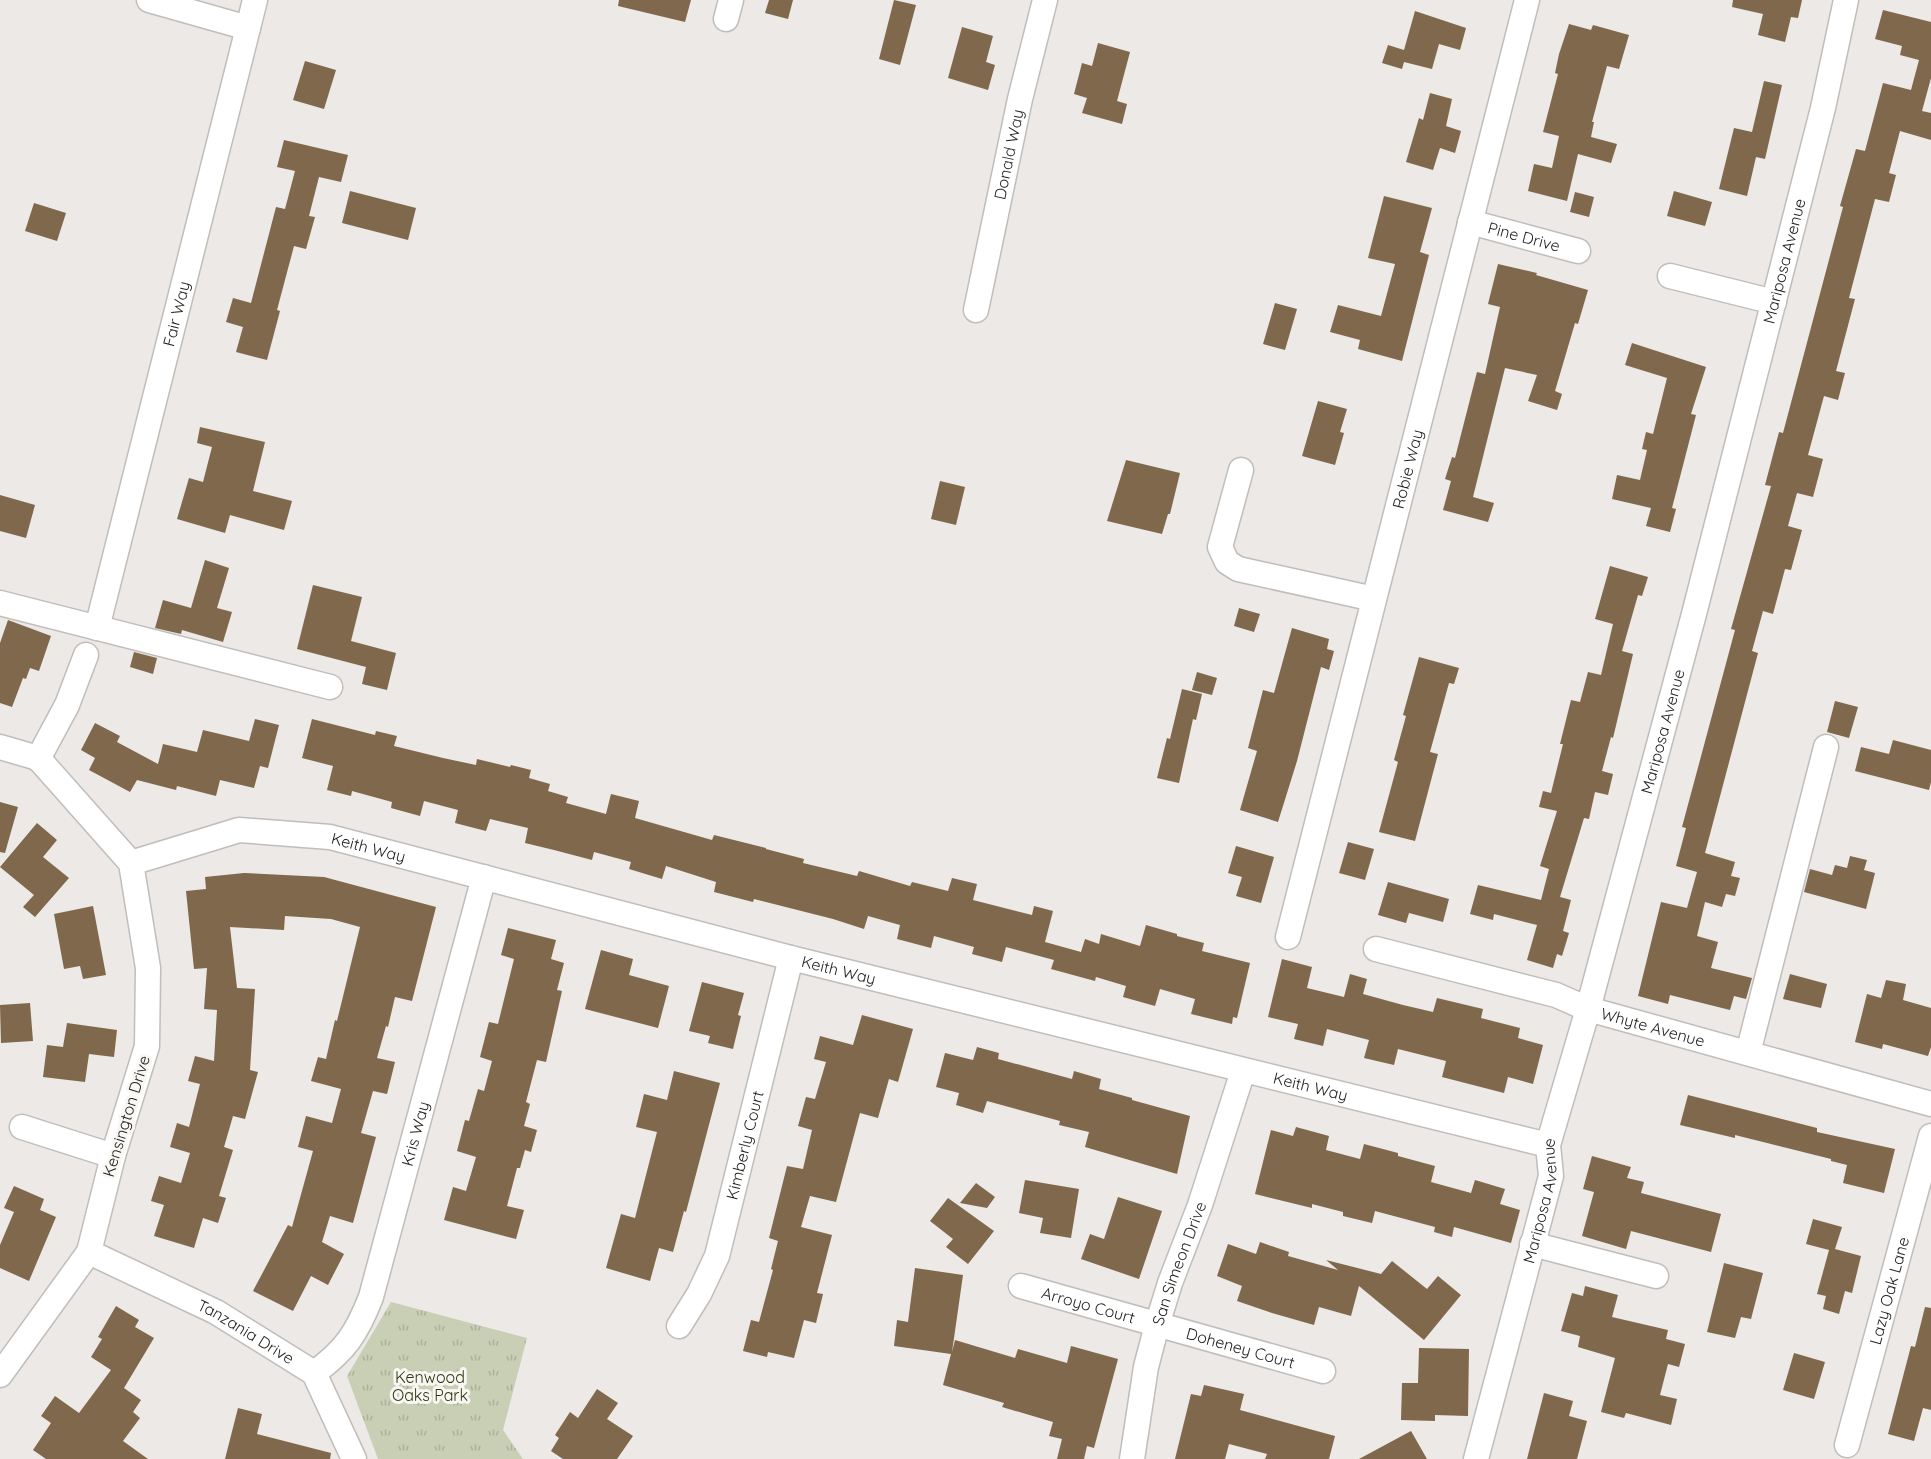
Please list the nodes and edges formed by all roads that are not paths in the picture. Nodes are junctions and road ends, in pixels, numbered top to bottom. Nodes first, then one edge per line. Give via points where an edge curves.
1 (149, 0) edge
2 (255, 0) edge
3 (1045, 0) edge
4 (1527, 0) edge
5 (1846, 0) edge
6 (249, 28) junction
7 (1470, 222) junction
8 (1578, 251) dead end
9 (1670, 276) dead end
10 (1774, 302) junction
11 (976, 310) dead end
12 (1241, 470) dead end
13 (1374, 599) junction
14 (0, 603) edge
15 (97, 628) junction
16 (86, 655) dead end
17 (330, 687) dead end
18 (0, 747) edge
19 (1826, 747) dead end
20 (38, 759) junction
21 (131, 863) junction
22 (484, 877) junction
23 (1288, 937) dead end
24 (1376, 949) dead end
25 (790, 958) junction
26 (1588, 1009) junction
27 (1748, 1053) junction
28 (1243, 1071) junction
29 (1931, 1104) edge
30 (22, 1127) dead end
31 (1931, 1136) edge
32 (1548, 1145) junction
33 (113, 1156) junction
34 (1532, 1244) junction
35 (89, 1252) junction
36 (1656, 1276) dead end
37 (1021, 1286) dead end
38 (1157, 1325) junction
39 (679, 1326) dead end
40 (1323, 1371) dead end
41 (314, 1373) junction
42 (0, 1375) edge
43 (1847, 1445) dead end
44 (354, 1459) edge
45 (1132, 1459) edge
46 (1476, 1459) edge

1 - 6 street
2 - 6 street, Fair Way
3 - 11 street, Donald Way
4 - 7 street, Robie Way
5 - 10 street, Mariposa Avenue
6 - 15 street, Fair Way
7 - 8 street, Pine Drive
7 - 13 street, Robie Way
9 - 10 street
10 - 26 street, Mariposa Avenue
12 - 13 street via 1220,547 1227,562 1238,569
13 - 23 street, Robie Way
14 - 15 street
15 - 17 street
16 - 20 street via 67,705
18 - 20 street
19 - 27 street
20 - 21 street
21 - 22 street, Keith Way via 239,830 330,837
21 - 33 street, Kensington Drive via 148,968 147,1046
22 - 25 street, Keith Way
22 - 41 street, Kris Way via 371,1297 355,1333 334,1358
24 - 26 street, Whyte Avenue via 1556,995
25 - 28 street, Keith Way
25 - 39 street, Kimberly Court via 717,1256
26 - 27 street, Whyte Avenue
26 - 32 street, Mariposa Avenue
27 - 29 street, Whyte Avenue
28 - 32 street, Keith Way
28 - 38 street, San Simeon Drive
30 - 33 street
31 - 43 street, Lazy Oak Lane
32 - 34 street, Mariposa Avenue via 1551,1176
33 - 35 street, Kensington Drive
34 - 36 street
34 - 46 street, Mariposa Avenue
35 - 41 street, Tanzania Drive via 216,1312
35 - 42 street, Kensington Drive
37 - 38 street, Arroyo Court
38 - 40 street, Doheney Court
38 - 45 street, San Simeon Drive
41 - 44 street

